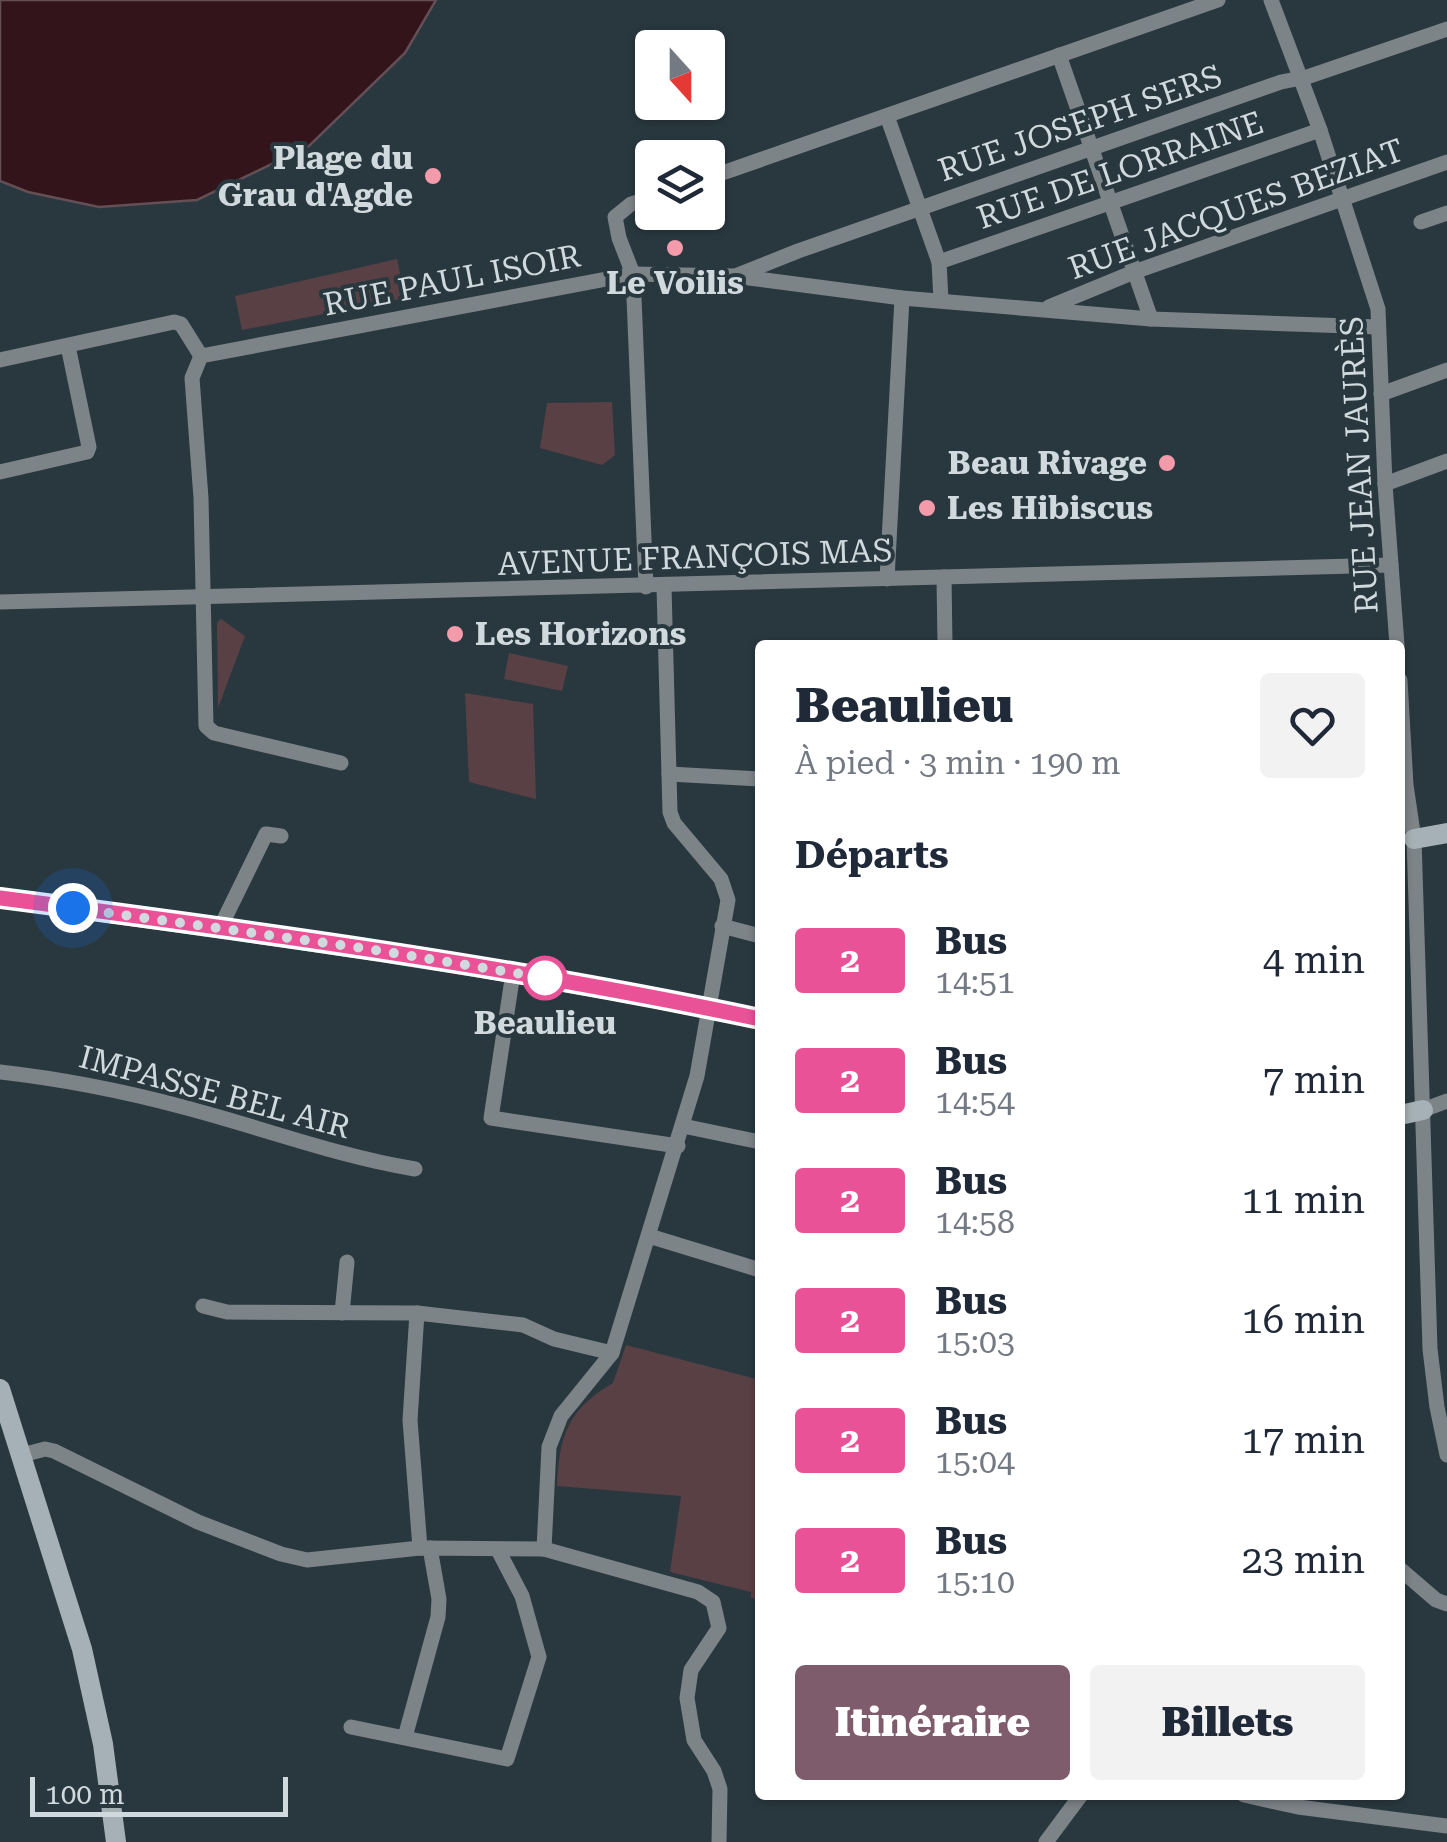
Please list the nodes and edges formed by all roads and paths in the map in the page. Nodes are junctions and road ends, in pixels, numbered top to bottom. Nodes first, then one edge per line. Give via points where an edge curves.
1 (1218, 0) edge
2 (1272, 0) edge
3 (1447, 29) edge
4 (1059, 55) junction
5 (1300, 78) junction
6 (888, 116) junction
7 (1320, 130) junction
8 (1091, 148) junction
9 (1447, 162) edge
10 (725, 172) edge
11 (1343, 200) junction
12 (1110, 202) junction
13 (635, 203) edge
14 (920, 208) junction
15 (1447, 213) edge
16 (1421, 222) dead end
17 (939, 262) junction
18 (1134, 272) junction
19 (633, 274) junction
20 (734, 276) junction
21 (902, 298) junction
22 (941, 300) junction
23 (1045, 309) junction
24 (1152, 319) junction
25 (1378, 327) junction
26 (68, 346) junction
27 (201, 356) junction
28 (0, 360) edge
29 (1447, 370) edge
30 (1381, 394) junction
31 (1447, 461) edge
32 (0, 472) edge
33 (1385, 484) junction
34 (1391, 564) junction
35 (944, 577) junction
36 (887, 578) junction
37 (646, 587) junction
38 (664, 587) junction
39 (202, 599) junction
40 (0, 602) edge
41 (945, 640) edge
42 (1397, 640) edge
43 (340, 763) dead end
44 (669, 774) junction
45 (755, 779) edge
46 (1405, 803) edge
47 (1447, 833) edge
48 (280, 836) dead end
49 (1414, 839) junction
50 (0, 898) edge
51 (722, 926) junction
52 (220, 928) junction
53 (755, 935) edge
54 (513, 973) junction
55 (707, 1008) junction
56 (755, 1018) edge
57 (0, 1072) edge
58 (1447, 1101) edge
59 (1424, 1110) junction
60 (1405, 1114) edge
61 (684, 1126) junction
62 (755, 1141) edge
63 (678, 1146) junction
64 (415, 1169) dead end
65 (650, 1236) junction
66 (347, 1262) dead end
67 (755, 1268) edge
68 (203, 1306) dead end
69 (342, 1312) junction
70 (418, 1313) junction
71 (612, 1353) junction
72 (0, 1389) edge
73 (22, 1455) junction
74 (1447, 1455) edge
75 (425, 1548) junction
76 (544, 1549) junction
77 (498, 1550) junction
78 (1405, 1573) edge
79 (1447, 1604) edge
80 (351, 1726) dead end
81 (405, 1736) junction
82 (1076, 1800) edge
83 (1266, 1800) edge
84 (1447, 1826) edge
85 (116, 1842) edge
86 (719, 1842) edge
87 (1046, 1842) edge

1 - 4 street
2 - 5 street, RUE JEAN JAURÈS
3 - 5 street, RUE JOSEPH SERS
4 - 6 street
4 - 8 street
5 - 7 street, RUE JEAN JAURÈS
5 - 8 street, RUE JOSEPH SERS
6 - 10 street
6 - 14 street
7 - 11 street, RUE JEAN JAURÈS
7 - 12 street, RUE DE LORRAINE
8 - 12 street
8 - 14 street, RUE JOSEPH SERS
9 - 11 street, RUE JACQUES BEZIAT
11 - 18 street, RUE JACQUES BEZIAT
11 - 25 street, RUE JEAN JAURÈS via 1376,296
12 - 17 street, RUE DE LORRAINE
12 - 18 street
13 - 19 street via 615,217
14 - 17 street
14 - 20 street, RUE JOSEPH SERS
15 - 16 street
17 - 22 street
18 - 23 street, RUE JACQUES BEZIAT
18 - 24 street
19 - 20 street, RUE PAUL ISOIR
19 - 27 street, RUE PAUL ISOIR
19 - 37 street
20 - 21 street, RUE PAUL ISOIR
21 - 22 street, RUE PAUL ISOIR
21 - 36 street
22 - 23 street, RUE PAUL ISOIR
23 - 24 street, RUE PAUL ISOIR
24 - 25 street, RUE PAUL ISOIR
25 - 30 street, RUE JEAN JAURÈS
26 - 27 street via 179,322
26 - 28 street
26 - 32 street via 87,452
27 - 39 street via 192,378
29 - 30 street
30 - 33 street, RUE JEAN JAURÈS
31 - 33 street
33 - 34 street, RUE JEAN JAURÈS
34 - 35 street, AVENUE FRANÇOIS MAS
34 - 42 street, RUE JEAN JAURÈS
35 - 36 street, AVENUE FRANÇOIS MAS
35 - 41 street
36 - 38 street, AVENUE FRANÇOIS MAS
37 - 38 street, AVENUE FRANÇOIS MAS
37 - 39 street, AVENUE FRANÇOIS MAS
38 - 44 street
39 - 40 street, AVENUE FRANÇOIS MAS
39 - 43 street via 206,726 214,734
44 - 45 street
44 - 51 street via 674,823 726,890
46 - 49 street
47 - 49 street
48 - 52 street via 266,834
49 - 59 street
50 - 52 street
51 - 53 street
51 - 55 street
52 - 54 street
54 - 55 street
54 - 63 street via 491,1118
55 - 56 street
55 - 61 street
57 - 64 street, IMPASSE BEL AIR via 166,1103
58 - 59 street
59 - 60 street
59 - 74 street via 1430,1349
61 - 62 street
61 - 63 street
63 - 65 street
65 - 67 street
65 - 71 street
66 - 69 street
68 - 69 street via 226,1312
69 - 70 street
70 - 71 street via 523,1325
70 - 75 street via 410,1420
71 - 76 street via 554,1430 546,1462
72 - 73 street
73 - 75 street via 54,1451 198,1522 294,1557
73 - 85 street via 88,1676
75 - 77 street
75 - 81 street via 440,1600
76 - 77 street
76 - 86 street via 698,1592 713,1602 719,1628 694,1662 686,1698 694,1740 720,1789
77 - 81 street via 522,1596 539,1657 507,1760
78 - 79 street
80 - 81 street
82 - 87 street
83 - 84 street

